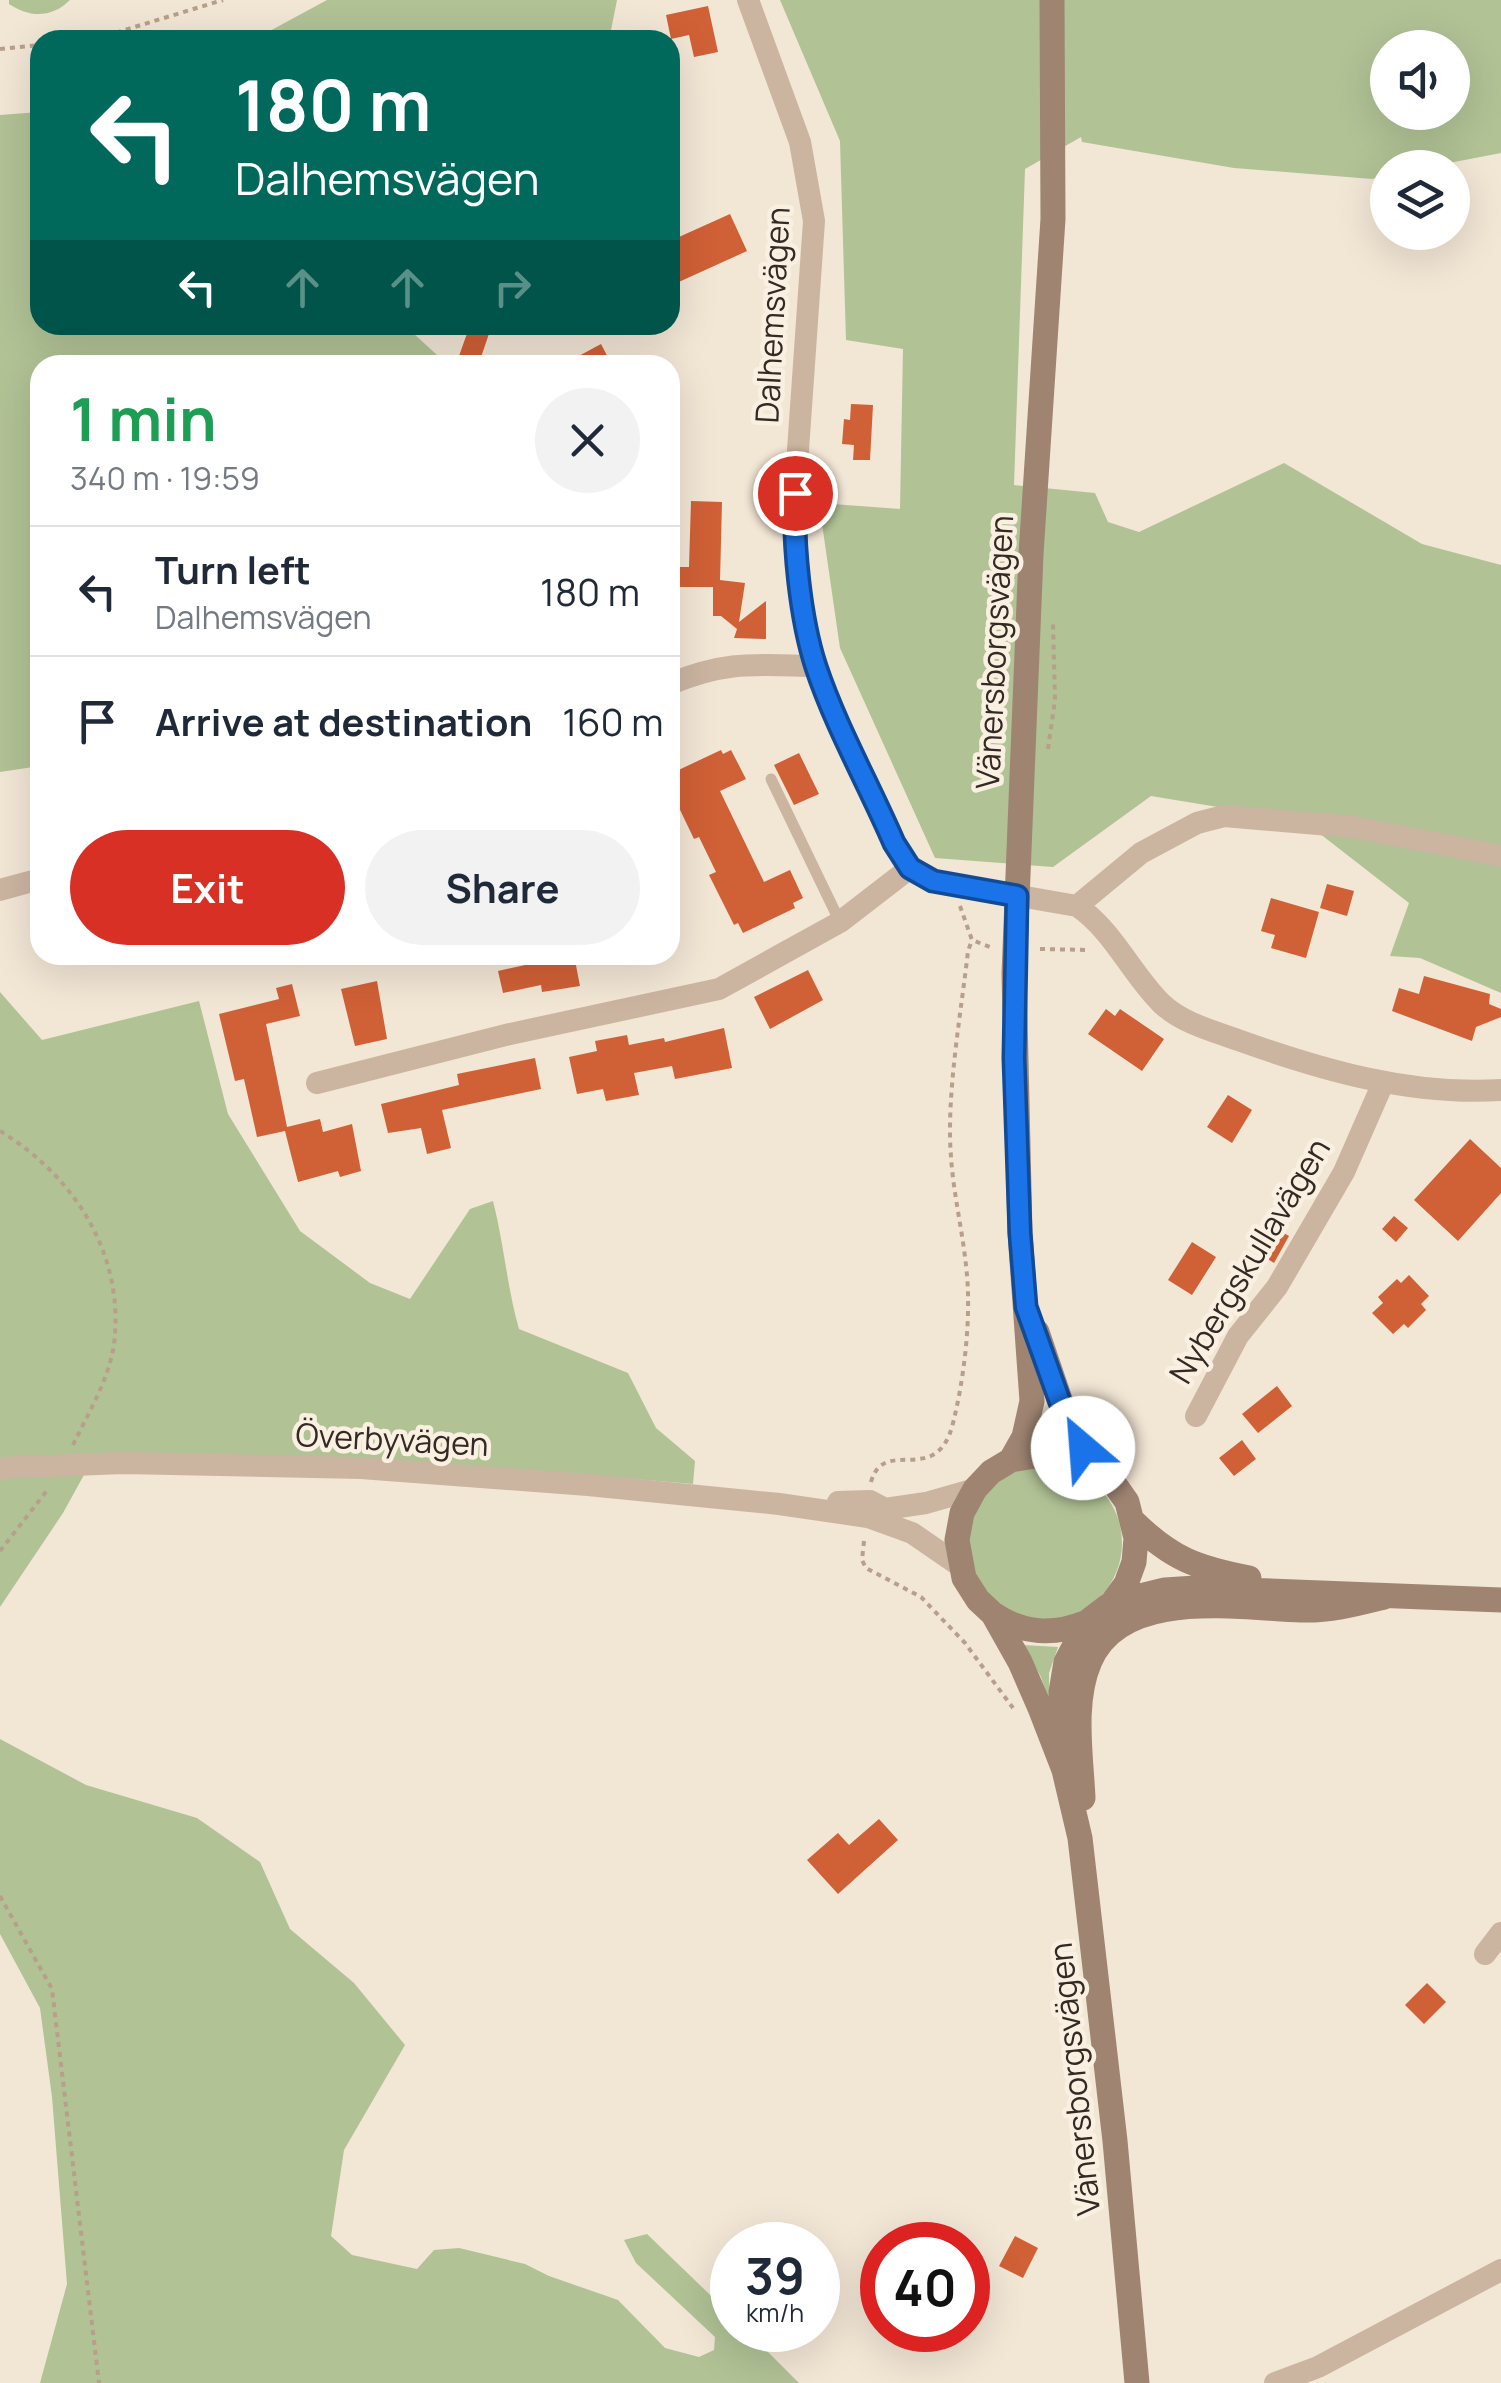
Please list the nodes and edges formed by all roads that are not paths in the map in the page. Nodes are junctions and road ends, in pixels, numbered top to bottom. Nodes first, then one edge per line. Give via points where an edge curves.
1 (748, 0) edge
2 (1052, 0) edge
3 (816, 666) junction
4 (680, 680) edge
5 (770, 779) dead end
6 (1501, 856) edge
7 (910, 868) junction
8 (30, 882) edge
9 (0, 890) edge
10 (1017, 896) junction
11 (1077, 906) junction
12 (840, 922) junction
13 (317, 1083) dead end
14 (1383, 1083) junction
15 (1501, 1090) edge
16 (1026, 1307) junction
17 (1196, 1416) dead end
18 (1011, 1460) junction
19 (1094, 1466) junction
20 (0, 1468) edge
21 (974, 1489) junction
22 (780, 1504) junction
23 (1134, 1522) junction
24 (960, 1566) junction
25 (1292, 1589) junction
26 (1384, 1598) junction
27 (1501, 1600) edge
28 (1112, 1603) junction
29 (992, 1614) junction
30 (1086, 1622) junction
31 (1064, 1770) junction
32 (1080, 1838) junction
33 (1501, 1934) edge
34 (1485, 1954) dead end
35 (1501, 2270) edge
36 (1137, 2383) edge
37 (1275, 2383) edge

1 - 3 street, Dalhemsvägen via 800,142 814,221 794,526
2 - 10 main road, Vänersborgsvägen via 1052,218
3 - 4 street via 732,664
3 - 7 street, Dalhemsvägen
5 - 12 lane
6 - 11 street via 1353,828 1224,816 1141,854
7 - 10 street via 933,881
7 - 12 street
8 - 9 street
10 - 11 street
10 - 16 main road, Vänersborgsvägen via 1014,1058
11 - 14 street via 1164,1006 1196,1025
12 - 13 street via 719,989
14 - 15 street
14 - 17 street, Nybergskullavägen via 1344,1172 1276,1287 1238,1336
16 - 18 main road, Vänersborgsvägen via 1032,1401
16 - 19 main road, Vänersborgsvägen via 1068,1422
18 - 19 main road via 1053,1453
18 - 21 main road
19 - 23 main road, Vänersborgsvägen via 1120,1492
20 - 22 street, Överbyvägen via 361,1468
21 - 22 street, Överbyvägen via 885,1509 870,1501
21 - 24 main road via 958,1526
22 - 24 street, Överbyvägen via 868,1517 912,1533
23 - 25 main road via 1202,1568
23 - 28 main road, Vänersborgsvägen via 1134,1562
24 - 29 main road, Vänersborgsvägen
25 - 26 main road
25 - 28 main road via 1180,1589
26 - 27 main road
26 - 32 main road via 1318,1610 1182,1607 1115,1630 1090,1659 1085,1677
28 - 30 main road, Vänersborgsvägen
29 - 30 main road via 1039,1632
29 - 31 main road, Vänersborgsvägen via 1020,1662
30 - 31 main road, Vänersborgsvägen via 1066,1662
31 - 32 main road, Vänersborgsvägen
32 - 36 main road, Vänersborgsvägen
33 - 34 street
35 - 37 street

